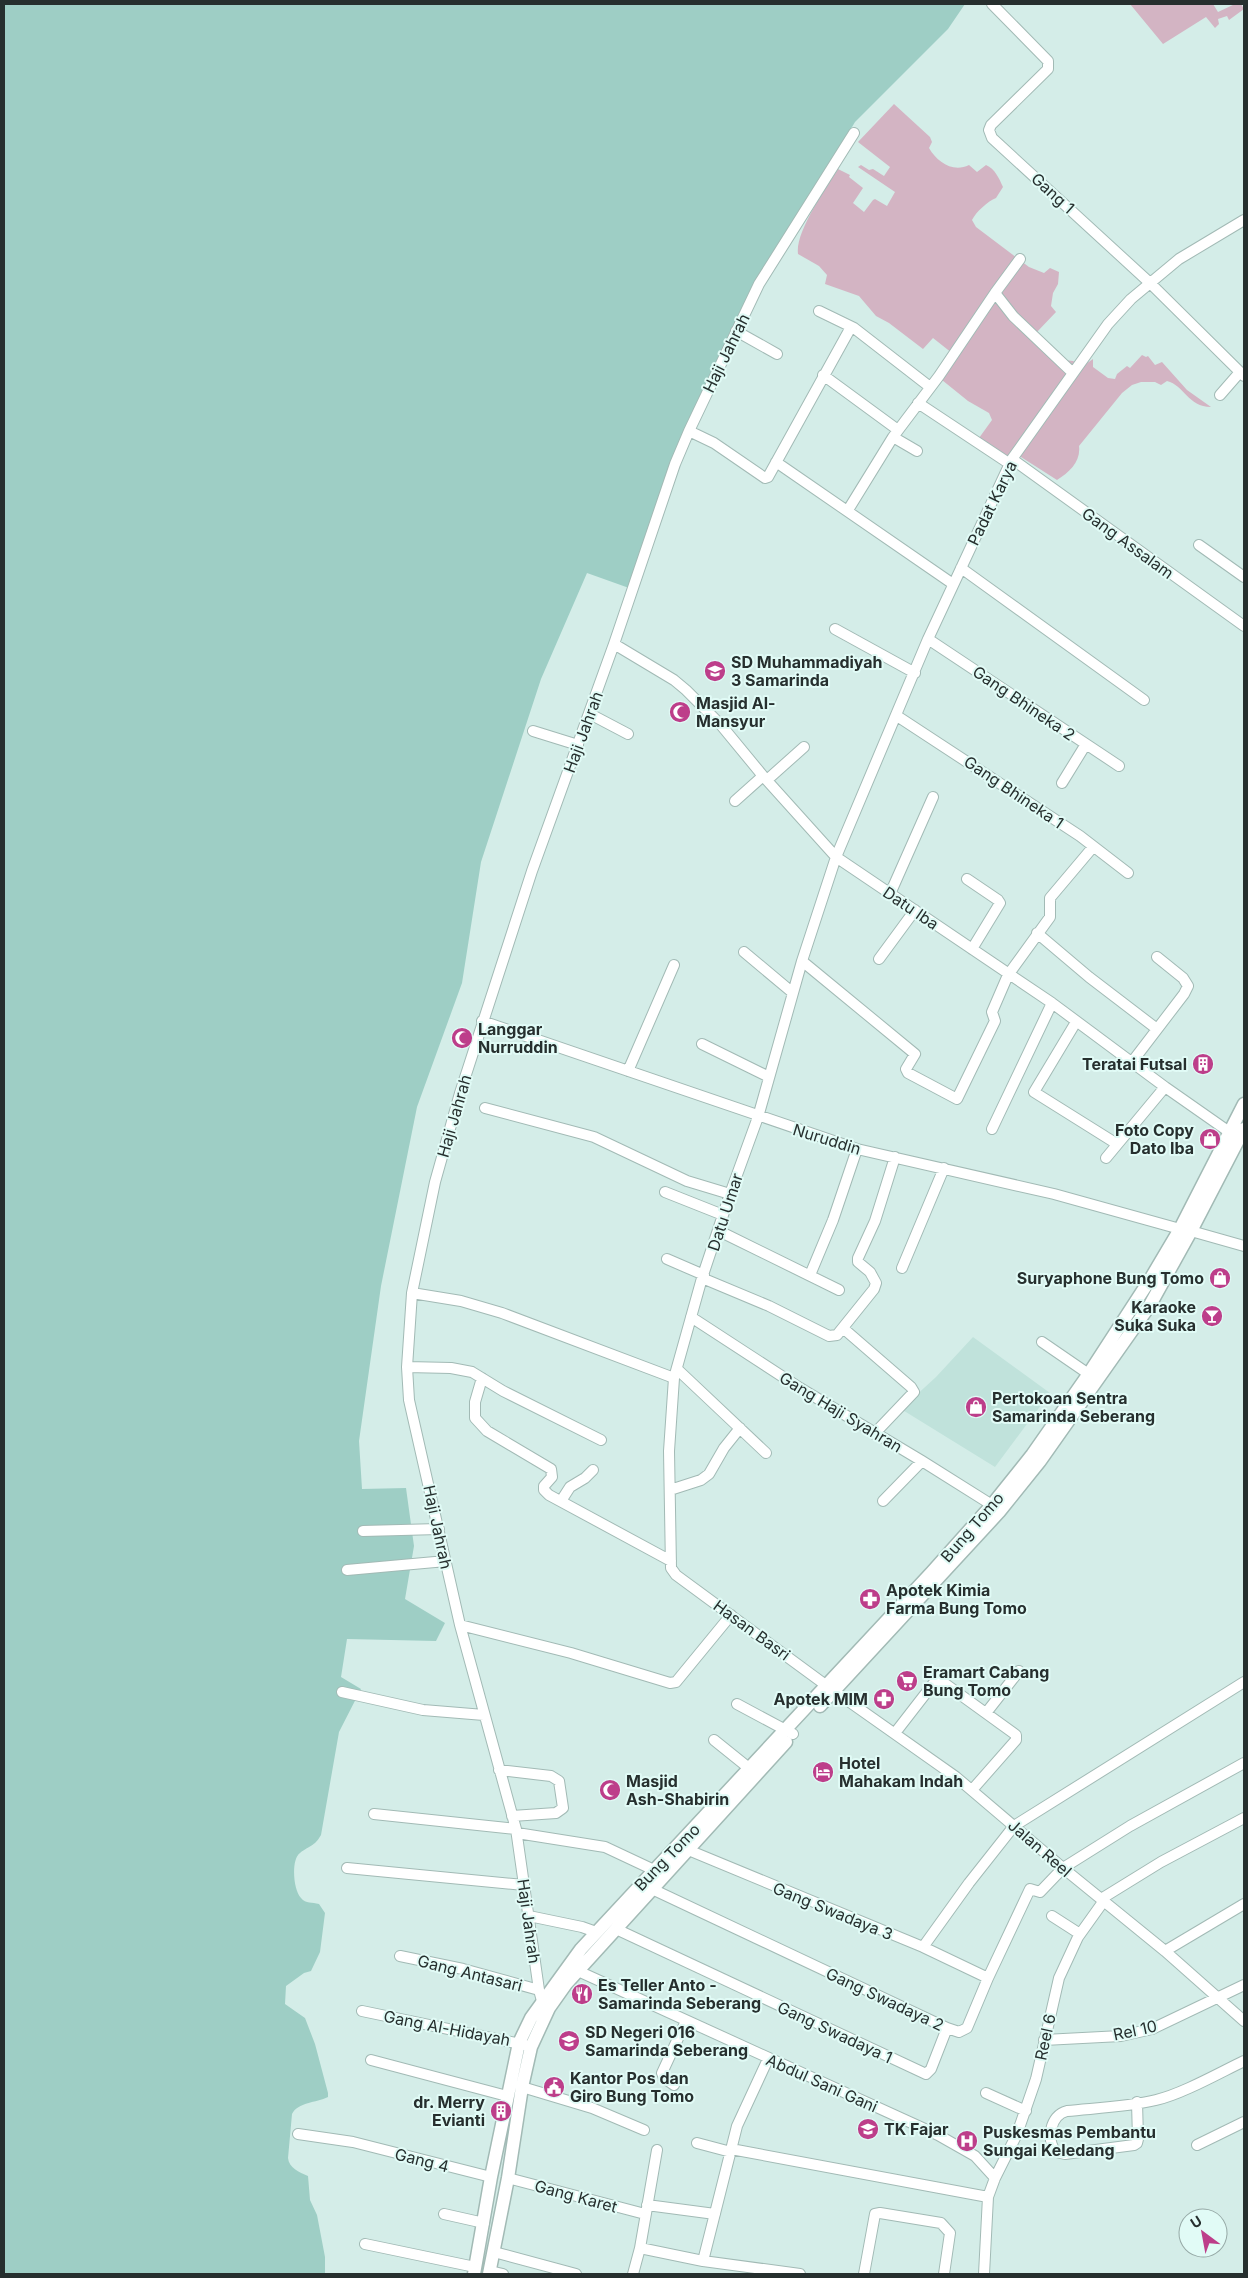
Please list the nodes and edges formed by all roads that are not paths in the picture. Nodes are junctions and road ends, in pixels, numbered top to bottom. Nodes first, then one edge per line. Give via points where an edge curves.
1 (992, 4) edge
2 (854, 133) dead end
3 (1244, 220) edge
4 (1020, 259) dead end
5 (1150, 283) junction
6 (995, 293) junction
7 (819, 311) dead end
8 (851, 326) junction
9 (736, 331) junction
10 (777, 354) dead end
11 (1073, 373) junction
12 (1242, 374) edge
13 (823, 375) junction
14 (930, 387) junction
15 (1220, 395) dead end
16 (918, 403) junction
17 (689, 431) junction
18 (895, 433) junction
19 (916, 451) dead end
20 (1011, 461) junction
21 (776, 462) junction
22 (848, 510) junction
23 (1199, 545) dead end
24 (961, 568) junction
25 (1244, 577) edge
26 (953, 584) junction
27 (1244, 626) edge
28 (835, 629) dead end
29 (928, 639) junction
30 (614, 644) junction
31 (915, 673) junction
32 (1144, 700) dead end
33 (590, 714) junction
34 (897, 716) junction
35 (533, 731) dead end
36 (628, 734) dead end
37 (1086, 744) junction
38 (578, 745) junction
39 (804, 748) dead end
40 (1119, 766) dead end
41 (765, 778) junction
42 (1062, 782) dead end
43 (933, 797) dead end
44 (735, 801) dead end
45 (1093, 847) junction
46 (836, 857) junction
47 (1128, 874) dead end
48 (967, 879) dead end
49 (890, 894) junction
50 (915, 910) junction
51 (1037, 933) junction
52 (972, 949) junction
53 (744, 952) dead end
54 (1157, 957) dead end
55 (878, 959) dead end
56 (802, 961) junction
57 (674, 965) dead end
58 (1008, 975) junction
59 (793, 993) junction
60 (1052, 1003) junction
61 (482, 1021) junction
62 (1076, 1022) junction
63 (1157, 1029) junction
64 (702, 1044) dead end
65 (1132, 1062) junction
66 (628, 1071) junction
67 (769, 1077) junction
68 (1164, 1087) junction
69 (1244, 1104) edge
70 (485, 1108) dead end
71 (758, 1117) junction
72 (992, 1129) dead end
73 (1237, 1133) edge
74 (1117, 1144) junction
75 (858, 1149) junction
76 (895, 1157) junction
77 (1106, 1158) dead end
78 (944, 1168) junction
79 (666, 1192) dead end
80 (730, 1194) junction
81 (723, 1215) junction
82 (719, 1230) junction
83 (1185, 1230) junction
84 (1244, 1246) edge
85 (667, 1258) dead end
86 (902, 1268) dead end
87 (810, 1275) junction
88 (703, 1277) junction
89 (839, 1290) dead end
90 (412, 1293) junction
91 (691, 1317) junction
92 (844, 1329) junction
93 (1042, 1342) dead end
94 (407, 1366) junction
95 (675, 1374) junction
96 (482, 1378) junction
97 (1093, 1378) junction
98 (740, 1428) junction
99 (874, 1434) junction
100 (601, 1440) dead end
101 (766, 1453) dead end
102 (1036, 1458) junction
103 (922, 1461) junction
104 (592, 1470) dead end
105 (670, 1490) junction
106 (882, 1501) dead end
107 (560, 1502) junction
108 (992, 1505) junction
109 (439, 1530) junction
110 (363, 1531) dead end
111 (446, 1561) junction
112 (671, 1561) junction
113 (347, 1570) dead end
114 (676, 1575) joint
115 (731, 1615) junction
116 (460, 1625) junction
117 (1019, 1671) dead end
118 (1244, 1682) edge
119 (831, 1689) junction
120 (342, 1692) dead end
121 (736, 1704) dead end
122 (986, 1713) junction
123 (484, 1715) junction
124 (790, 1732) junction
125 (895, 1733) junction
126 (714, 1740) dead end
127 (1244, 1763) edge
128 (498, 1770) junction
129 (754, 1772) junction
130 (972, 1790) junction
131 (374, 1814) dead end
132 (512, 1816) junction
133 (1244, 1818) edge
134 (1014, 1826) junction
135 (516, 1831) junction
136 (682, 1848) junction
137 (347, 1868) dead end
138 (1063, 1868) junction
139 (654, 1870) junction
140 (524, 1885) junction
141 (652, 1889) junction
142 (1102, 1900) junction
143 (1244, 1904) edge
144 (529, 1916) junction
145 (1052, 1916) dead end
146 (616, 1929) junction
147 (596, 1932) junction
148 (1080, 1934) junction
149 (923, 1947) junction
150 (1165, 1951) junction
151 (400, 1956) dead end
152 (578, 1971) junction
153 (988, 1978) junction
154 (1244, 1986) edge
155 (1220, 1998) junction
156 (543, 2000) junction
157 (362, 2011) dead end
158 (686, 2021) junction
159 (1244, 2021) edge
160 (947, 2028) junction
161 (1044, 2040) junction
162 (525, 2045) junction
163 (768, 2059) junction
164 (371, 2060) dead end
165 (1244, 2061) edge
166 (674, 2085) dead end
167 (522, 2087) junction
168 (986, 2093) dead end
169 (507, 2096) junction
170 (1137, 2102) junction
171 (1026, 2110) junction
172 (1244, 2122) edge
173 (644, 2130) dead end
174 (298, 2134) dead end
175 (697, 2143) dead end
176 (1197, 2145) dead end
177 (657, 2150) dead end
178 (731, 2150) junction
179 (491, 2174) junction
180 (508, 2175) junction
181 (995, 2178) junction
182 (988, 2198) junction
183 (646, 2209) junction
184 (444, 2214) dead end
185 (715, 2214) junction
186 (484, 2223) junction
187 (365, 2244) dead end
188 (640, 2248) junction
189 (494, 2252) junction
190 (703, 2260) junction
191 (474, 2271) edge
192 (490, 2273) edge
193 (503, 2274) edge
194 (576, 2274) edge
195 (633, 2274) edge
196 (800, 2274) edge
197 (864, 2274) edge
198 (944, 2274) edge
199 (984, 2274) edge

1 - 5 street, Gang 1 via 1049,65 991,125 990,134
2 - 9 street, Haji Jahrah via 759,284
3 - 5 street, Padat Karya via 1178,259
4 - 6 street
5 - 11 street, Padat Karya via 1108,324
5 - 12 street, Gang 1
6 - 11 street via 1013,316
6 - 14 street
7 - 8 street
8 - 13 street
8 - 14 street
9 - 10 street
9 - 17 street, Haji Jahrah
11 - 20 street, Padat Karya
12 - 15 street
13 - 18 street
13 - 21 street
14 - 16 street
16 - 18 street
16 - 20 street, Gang Assalam
17 - 21 street via 714,443 765,478
17 - 30 street, Haji Jahrah
18 - 19 street
18 - 22 street
20 - 24 street, Padat Karya
20 - 27 street, Gang Assalam
21 - 22 street
22 - 26 street
23 - 25 street
24 - 26 street, Padat Karya
24 - 32 street
26 - 29 street, Padat Karya
28 - 31 street
29 - 31 street, Padat Karya
29 - 37 street, Gang Bhineka 2
30 - 33 street, Haji Jahrah
30 - 41 street, Datu Iba via 686,690 722,725
31 - 34 street, Padat Karya
33 - 36 street
33 - 38 street, Haji Jahrah
34 - 45 street, Gang Bhineka 1
34 - 46 street, Padat Karya
35 - 38 street
37 - 40 street, Gang Bhineka 2
37 - 42 street
38 - 61 street, Haji Jahrah
39 - 41 street
41 - 44 street
41 - 46 street, Datu Iba
43 - 49 street
45 - 47 street, Gang Bhineka 1
45 - 51 street via 1050,896 1050,917
46 - 49 street, Datu Iba
46 - 56 street, Datu Umar
48 - 52 street via 1000,903
49 - 50 street, Datu Iba
50 - 52 street, Datu Iba
50 - 55 street
51 - 58 street
51 - 63 street
52 - 58 street, Datu Iba
53 - 59 street
54 - 63 street via 1188,986
56 - 58 street via 915,1054 906,1070 908,1073 957,1099 995,1021 992,1012
56 - 59 street, Datu Umar
57 - 66 street
58 - 60 street, Datu Iba
59 - 67 street, Datu Umar
60 - 62 street, Datu Iba
60 - 72 street
61 - 66 street, Nuruddin
61 - 90 street, Haji Jahrah via 435,1182
62 - 65 street, Datu Iba
62 - 74 street via 1034,1092
63 - 65 street
64 - 67 street
65 - 68 street, Datu Iba
66 - 71 street, Nuruddin
67 - 71 street, Datu Umar
68 - 73 street, Datu Iba
68 - 74 street
69 - 73 main road, Bung Tomo
70 - 80 street via 594,1138 687,1181
71 - 75 street, Nuruddin
71 - 80 street, Datu Umar
73 - 83 main road, Bung Tomo
74 - 77 street
75 - 76 street, Nuruddin
75 - 87 street
76 - 78 street, Nuruddin
76 - 92 street via 875,1221 858,1258 876,1283
78 - 83 street, Nuruddin
78 - 86 street
79 - 81 street
80 - 81 street, Datu Umar
81 - 82 street, Datu Umar
82 - 87 street
82 - 88 street, Datu Umar
83 - 84 street, Nuruddin
83 - 97 main road, Bung Tomo via 1151,1278
85 - 88 street
87 - 89 street
88 - 91 street, Datu Umar
88 - 92 street via 829,1336 838,1335
90 - 94 street, Haji Jahrah
90 - 95 street via 444,1297 488,1309
91 - 95 street, Datu Umar
91 - 99 street, Gang Haji Syahran
92 - 99 street via 914,1392
93 - 97 street
94 - 96 street via 464,1370
94 - 109 street, Haji Jahrah via 410,1400
95 - 98 street
95 - 105 street, Datu Umar via 669,1452
96 - 100 street
96 - 107 street via 475,1402 475,1418 487,1431 551,1469 552,1477 544,1490
97 - 102 main road, Bung Tomo
98 - 101 street
98 - 105 street via 709,1474 701,1480
99 - 103 street, Gang Haji Syahran
102 - 108 main road, Bung Tomo
102 - 119 main road, Bung Tomo via 999,1512
103 - 106 street
103 - 108 street, Gang Haji Syahran
104 - 107 street via 586,1478 570,1487
105 - 112 street, Datu Umar
107 - 112 street
108 - 119 main road, Bung Tomo
109 - 110 street
109 - 111 street, Haji Jahrah
111 - 113 street
111 - 116 street, Haji Jahrah
112 - 114 street, Datu Umar
114 - 115 street, Hasan Basri
115 - 116 street via 676,1682 670,1683
115 - 119 street, Hasan Basri
116 - 123 street, Haji Jahrah
117 - 122 street
118 - 134 street
119 - 124 main road, Bung Tomo
119 - 125 street, Jalan Reel
120 - 123 street via 423,1710
121 - 124 street
122 - 125 street via 942,1681 936,1681
122 - 130 street via 1016,1738
123 - 128 street, Haji Jahrah
124 - 129 main road, Bung Tomo
125 - 130 street, Jalan Reel
126 - 129 street
127 - 138 street via 1130,1826
128 - 132 street, Haji Jahrah
128 - 132 street via 551,1776 559,1781 561,1810
129 - 136 main road, Bung Tomo
130 - 134 street, Jalan Reel
131 - 135 street
132 - 135 street, Haji Jahrah
133 - 142 street via 1161,1862
134 - 138 street, Jalan Reel
134 - 149 street
135 - 139 street via 604,1847
135 - 140 street, Haji Jahrah
136 - 139 main road, Bung Tomo
136 - 141 main road, Bung Tomo
136 - 149 street, Gang Swadaya 3
137 - 140 street
138 - 142 street, Jalan Reel
138 - 153 street, Gang Swadaya 2 via 1040,1892 1030,1889
139 - 147 main road, Bung Tomo
140 - 144 street, Haji Jahrah
141 - 146 main road, Bung Tomo
141 - 160 street, Gang Swadaya 2
142 - 148 street, Reel 6
142 - 150 street, Jalan Reel
143 - 150 street
144 - 147 street
144 - 156 street, Haji Jahrah
145 - 148 street
146 - 152 main road, Bung Tomo
146 - 160 street, Gang Swadaya 1 via 926,2074
147 - 156 main road, Bung Tomo
148 - 161 street, Reel 6 via 1059,1978
149 - 153 street, Gang Swadaya 3
150 - 155 street, Jalan Reel
151 - 156 street, Gang Antasari via 463,1969
152 - 156 main road, Bung Tomo
152 - 158 street, Abdul Sani Gani
153 - 160 street, Gang Swadaya 2 via 967,2028 959,2032
154 - 155 street, Rel 10
155 - 159 street, Jalan Reel
155 - 161 street, Rel 10 via 1152,2029 1121,2036
156 - 162 main road, Bung Tomo via 531,2018
157 - 162 street, Gang Al-Hidayah
158 - 163 street, Abdul Sani Gani
158 - 166 street via 662,2074
161 - 171 street, Reel 6
162 - 167 main road, Bung Tomo
162 - 169 main road, Bung Tomo
163 - 178 street via 737,2126
163 - 181 street, Abdul Sani Gani via 938,2136 975,2156
164 - 169 street
165 - 170 street via 1173,2094
167 - 173 street via 592,2108
167 - 180 main road, Bung Tomo
168 - 171 street
169 - 179 main road, Bung Tomo
170 - 170 street via 1138,2139 1134,2145 1065,2154 1053,2149 1052,2128 1060,2113
171 - 181 street, Reel 6 via 1011,2149
172 - 176 street
174 - 179 street, Gang 4 via 353,2142
175 - 178 street
177 - 183 street
178 - 182 street
178 - 185 street
179 - 180 main road
179 - 186 main road, Bung Tomo
180 - 183 street, Gang Karet
180 - 189 main road, Bung Tomo
181 - 182 street
182 - 199 street
183 - 185 street, Gang Karet
183 - 188 street
184 - 186 street
185 - 190 street
186 - 191 main road, Bung Tomo
187 - 191 street
188 - 190 street
188 - 195 street
189 - 192 main road, Bung Tomo
189 - 194 street
190 - 196 street
192 - 193 street
197 - 198 street via 875,2214 880,2213 944,2226 950,2233

